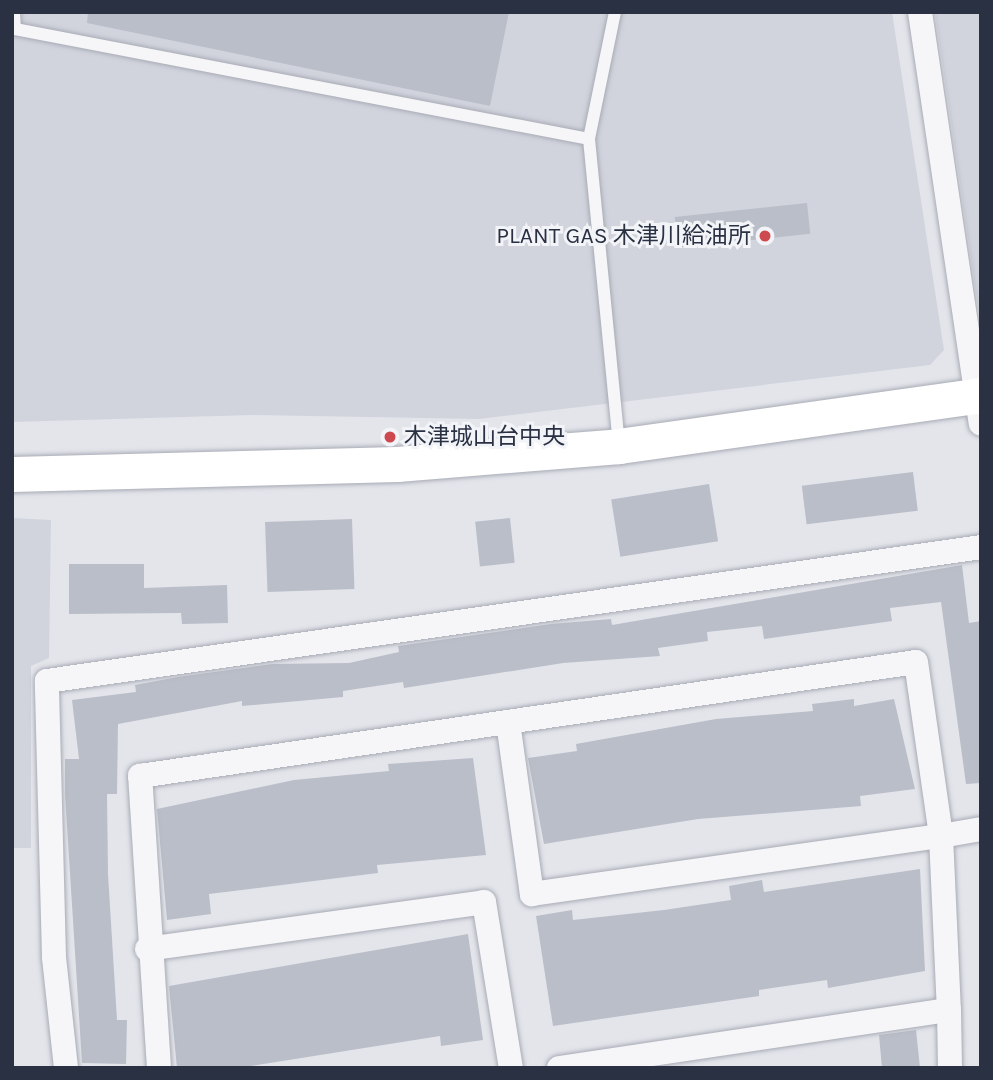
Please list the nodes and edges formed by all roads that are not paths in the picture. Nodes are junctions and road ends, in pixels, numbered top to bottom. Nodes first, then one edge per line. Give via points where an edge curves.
1 (14, 12) edge
2 (615, 12) edge
3 (920, 12) edge
4 (589, 139) junction
5 (980, 404) edge
6 (619, 446) junction
7 (12, 474) edge
8 (981, 547) edge
9 (508, 722) junction
10 (981, 829) edge
11 (941, 836) junction
12 (147, 949) junction
13 (949, 1010) junction
14 (66, 1068) edge
15 (159, 1068) edge
16 (511, 1068) edge
17 (559, 1068) edge
18 (950, 1068) edge

1 - 4 lane via 15,29
2 - 4 lane
3 - 5 street
4 - 6 lane
5 - 6 street
6 - 7 street via 397,464
8 - 14 street via 47,681 54,957
9 - 11 street via 532,894
9 - 11 street via 916,662
9 - 12 street via 140,776
10 - 11 street
11 - 13 street
12 - 15 street
12 - 16 street via 484,902
13 - 17 street
13 - 18 street

